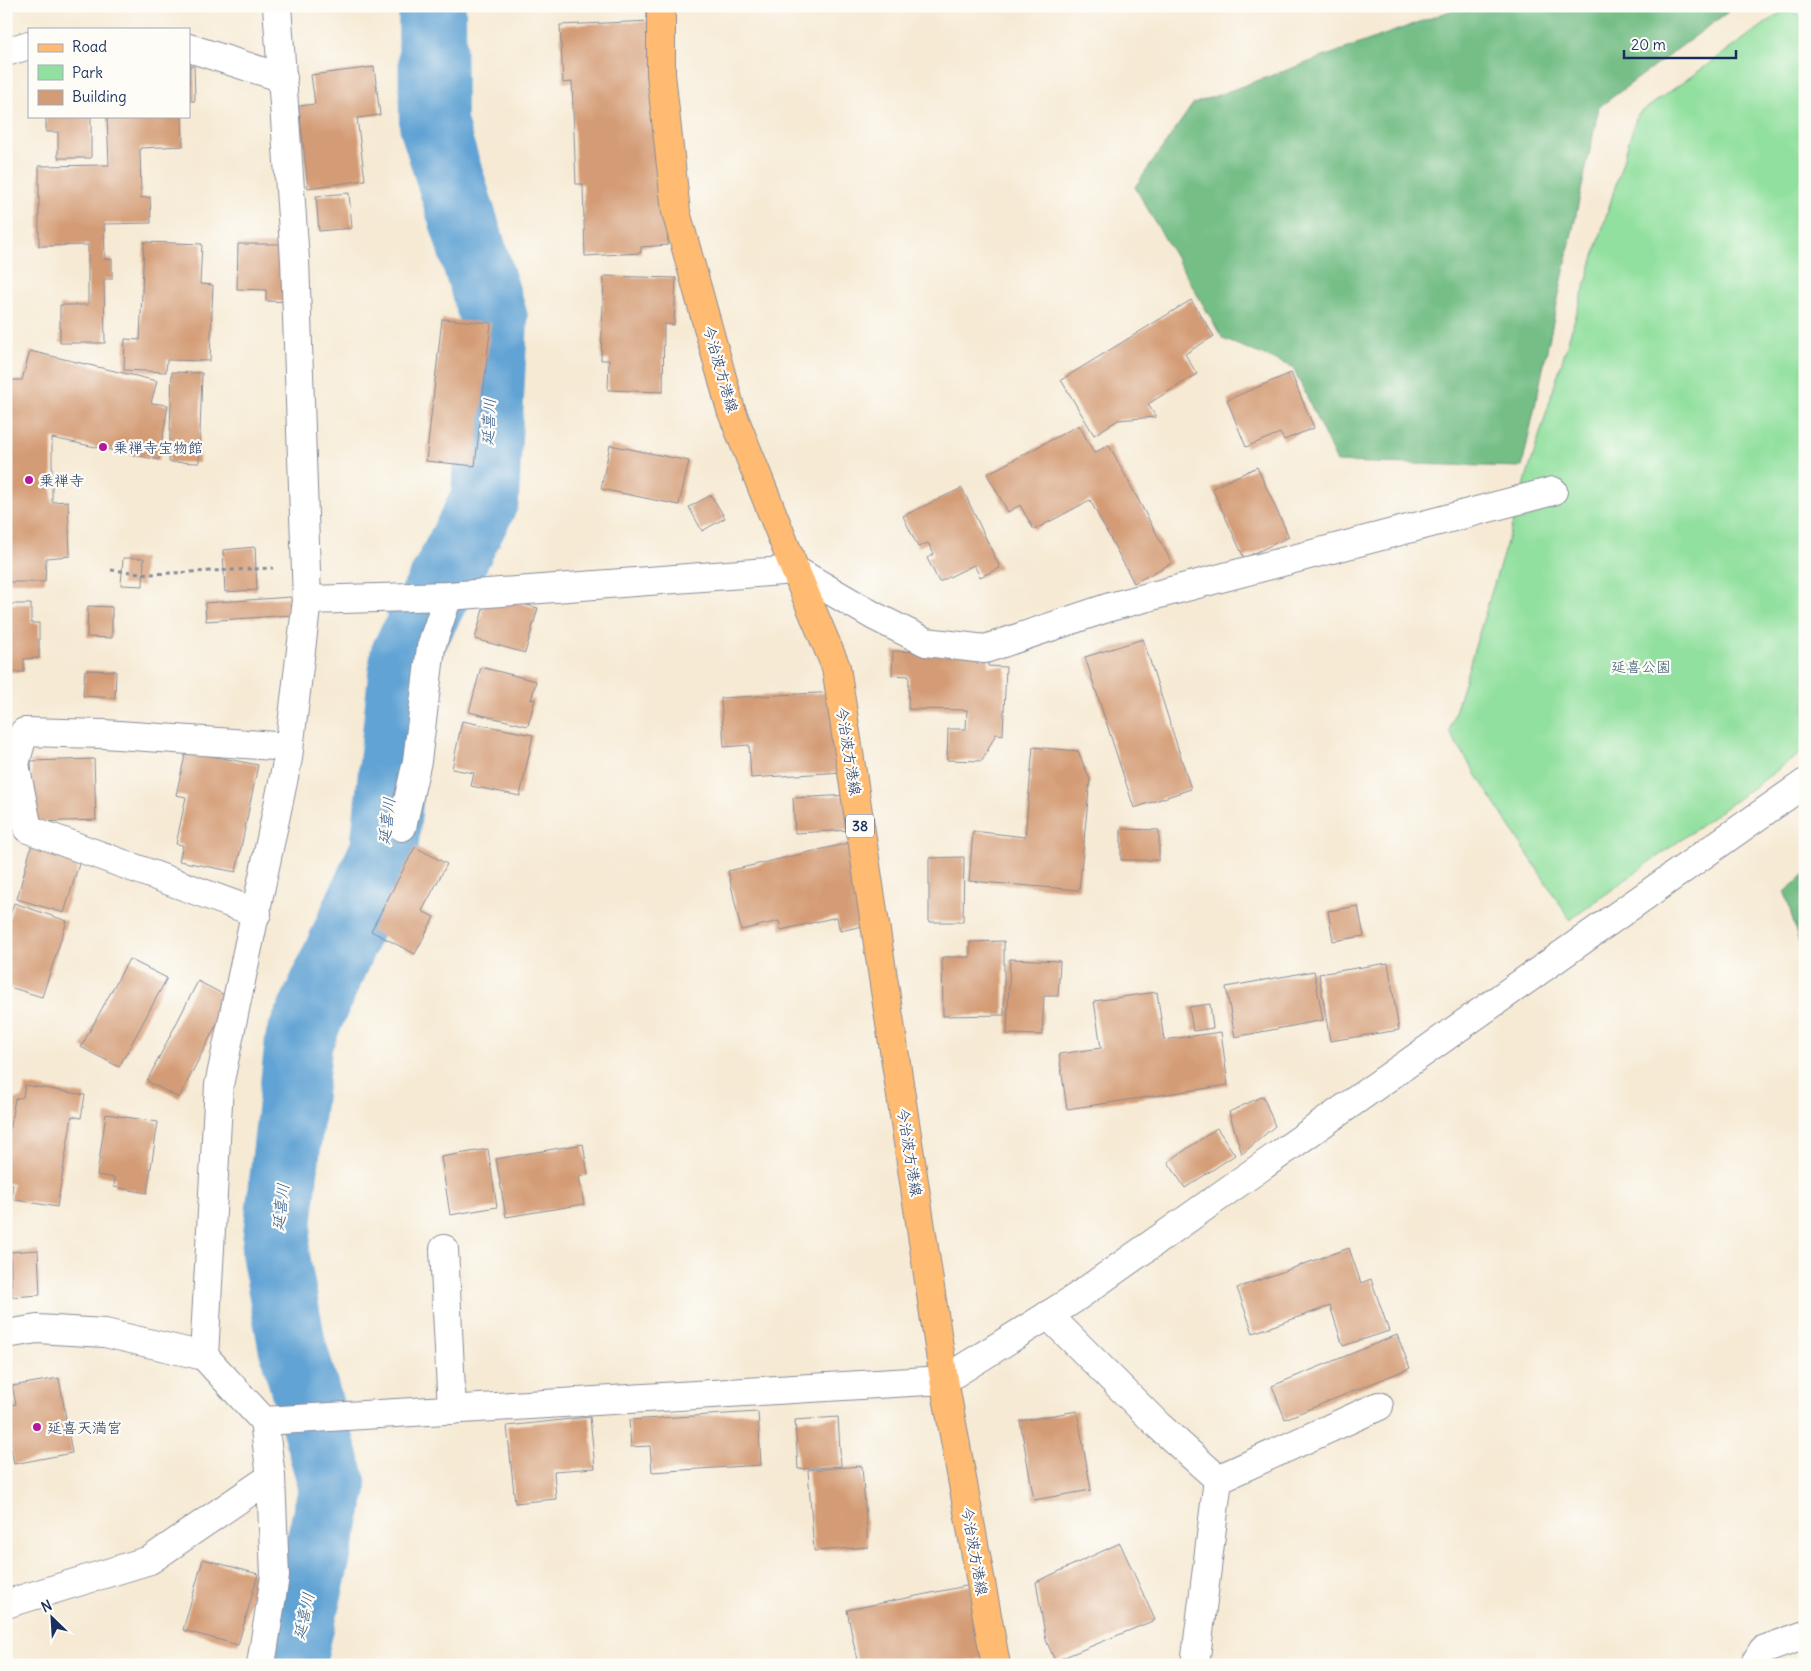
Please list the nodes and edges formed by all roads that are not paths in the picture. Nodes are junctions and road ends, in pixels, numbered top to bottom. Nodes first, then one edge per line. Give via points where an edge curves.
1 (277, 6) edge
2 (662, 6) edge
3 (28, 45) edge
4 (190, 48) edge
5 (6, 52) edge
6 (283, 78) junction
7 (1553, 492) dead end
8 (795, 570) junction
9 (448, 596) junction
10 (307, 600) junction
11 (289, 747) junction
12 (1805, 783) edge
13 (402, 827) dead end
14 (257, 913) junction
15 (444, 1249) dead end
16 (1048, 1315) junction
17 (6, 1334) edge
18 (204, 1356) junction
19 (944, 1380) junction
20 (1379, 1406) dead end
21 (452, 1410) junction
22 (264, 1421) junction
23 (271, 1476) junction
24 (1218, 1479) junction
25 (6, 1604) edge
26 (1805, 1635) edge
27 (261, 1665) edge
28 (996, 1665) edge
29 (1195, 1665) edge
30 (1754, 1665) edge

1 - 6 street
2 - 8 main road, 今治波方港線 / 38 via 661,74 676,212 732,410
3 - 5 street
4 - 6 street
6 - 10 street via 295,260
7 - 8 street via 1110,607 985,649 926,642
8 - 9 street
8 - 19 main road, 今治波方港線 / 38 via 836,667
9 - 10 street
9 - 13 street via 431,648 417,761
10 - 11 street
11 - 14 street
11 - 14 street via 104,734 24,732 15,764 28,828
12 - 16 street
14 - 18 street via 219,1084
15 - 21 street
16 - 19 street
16 - 24 street via 1159,1426
17 - 18 street via 36,1329 104,1333
18 - 22 street
19 - 21 street
19 - 28 main road, 今治波方港線 / 38
20 - 24 street
21 - 22 street
22 - 23 street
23 - 25 street via 150,1560
23 - 27 street via 275,1576
24 - 29 street
26 - 30 street via 1763,1650

